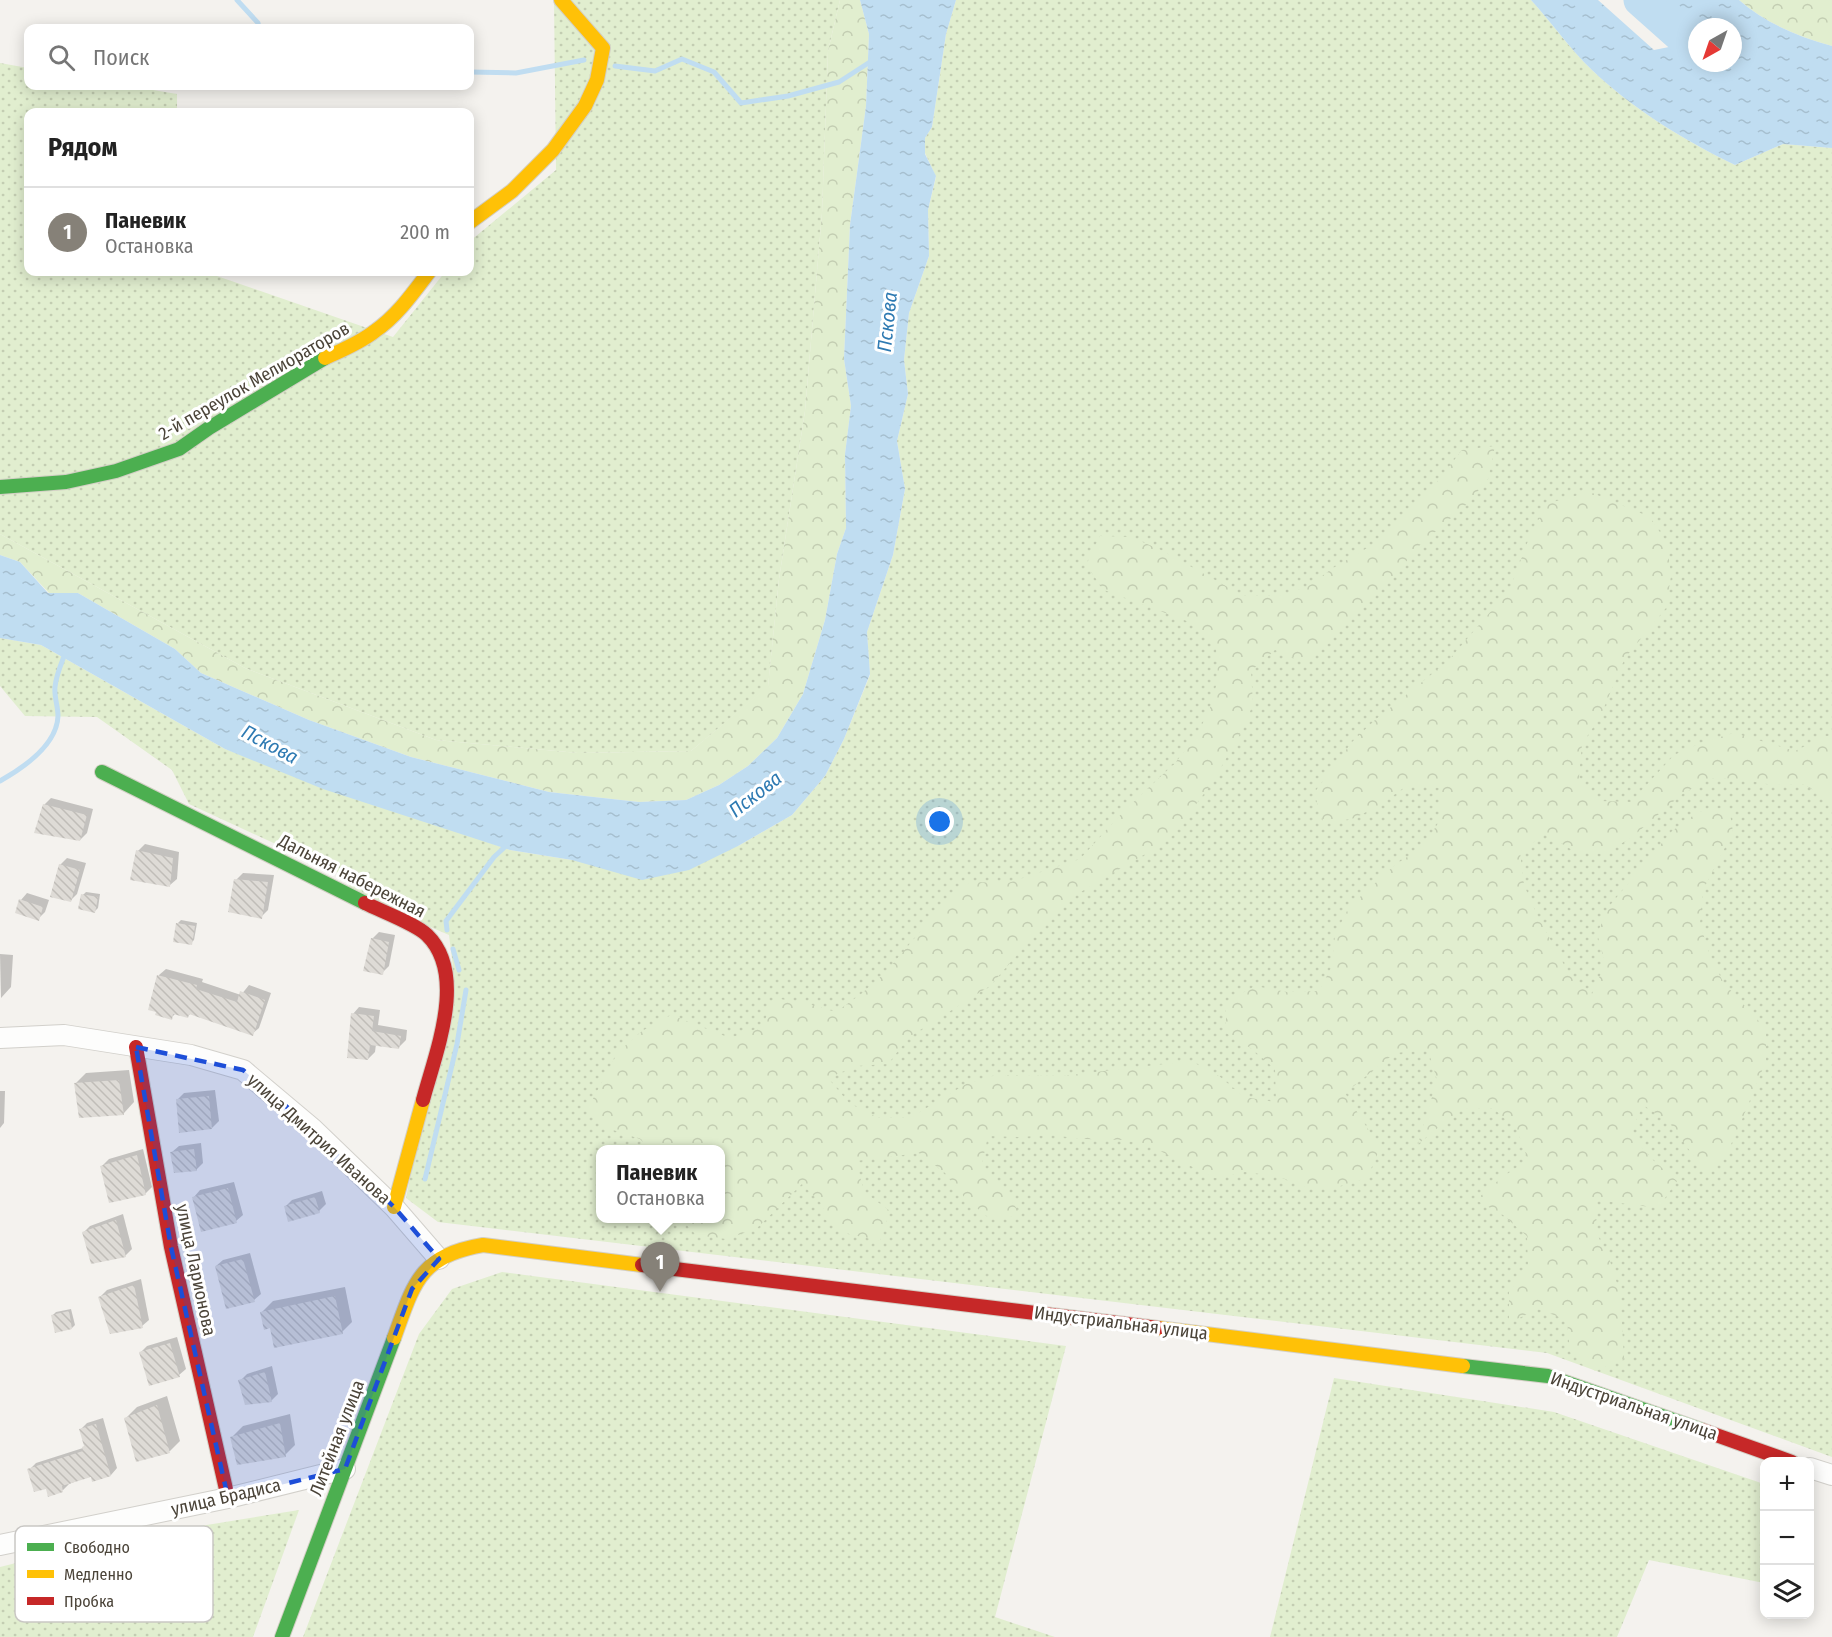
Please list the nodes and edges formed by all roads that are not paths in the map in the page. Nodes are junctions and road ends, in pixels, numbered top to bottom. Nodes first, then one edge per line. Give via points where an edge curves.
1 (561, 0) edge
2 (474, 219) edge
3 (426, 276) edge
4 (0, 487) edge
5 (102, 772) dead end
6 (0, 1038) edge
7 (136, 1047) junction
8 (394, 1207) junction
9 (439, 1259) junction
10 (1781, 1457) edge
11 (345, 1469) junction
12 (1814, 1469) edge
13 (1832, 1475) edge
14 (228, 1498) junction
15 (92, 1526) edge
16 (15, 1542) edge
17 (0, 1545) edge
18 (282, 1637) edge

1 - 2 street via 603,48 597,80 585,106 554,150 512,191
3 - 4 street, 2-й переулок Мелиораторов via 407,302 376,331 179,449 116,471 66,482
5 - 8 street, Дальняя набережная via 425,933 434,942 448,981 446,1014
6 - 7 street, улица Дмитрия Иванова via 64,1035
7 - 8 street, улица Дмитрия Иванова via 191,1055 243,1070 313,1129
7 - 14 street, улица Ларионова via 171,1247
8 - 9 street, улица Дмитрия Иванова
9 - 10 street, Индустриальная улица via 450,1252 483,1245 1548,1376
9 - 11 street, Литейная улица via 412,1289
11 - 14 street, улица Брадиса
11 - 18 street, Литейная улица
12 - 13 street
14 - 15 street, улица Брадиса
16 - 17 street, улица Брадиса

